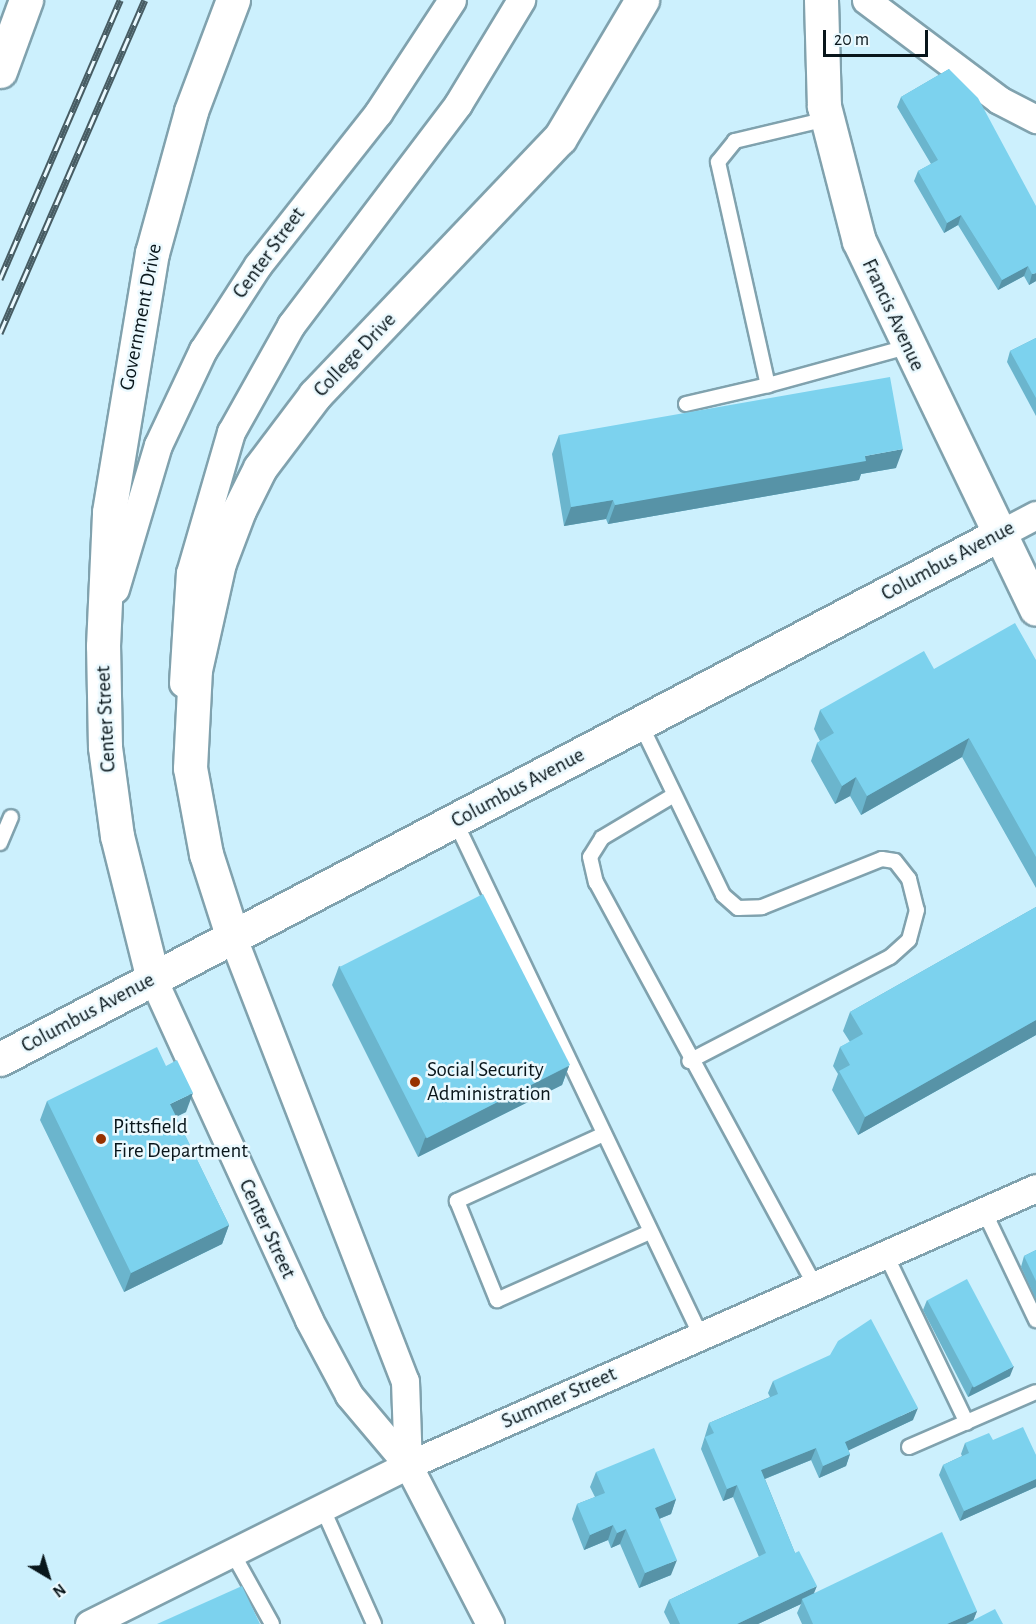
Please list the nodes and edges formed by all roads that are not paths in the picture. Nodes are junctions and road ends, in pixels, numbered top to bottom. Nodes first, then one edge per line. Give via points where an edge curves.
1 (26, 0) edge
2 (233, 0) edge
3 (452, 0) edge
4 (521, 0) edge
5 (642, 0) edge
6 (820, 0) edge
7 (866, 0) edge
8 (0, 71) edge
9 (827, 118) junction
10 (1036, 119) edge
11 (907, 347) junction
12 (768, 384) junction
13 (686, 404) dead end
14 (1036, 515) edge
15 (996, 536) junction
16 (1036, 609) edge
17 (103, 646) junction
18 (640, 723) junction
19 (190, 768) junction
20 (674, 795) junction
21 (11, 817) dead end
22 (455, 821) junction
23 (0, 843) edge
24 (233, 938) junction
25 (153, 979) junction
26 (0, 1059) edge
27 (689, 1061) junction
28 (604, 1134) junction
29 (1036, 1188) edge
30 (984, 1212) junction
31 (650, 1232) junction
32 (887, 1257) junction
33 (815, 1286) junction
34 (1036, 1320) edge
35 (701, 1336) junction
36 (1036, 1392) edge
37 (967, 1423) junction
38 (909, 1447) dead end
39 (408, 1465) junction
40 (322, 1507) junction
41 (232, 1552) junction
42 (89, 1624) edge
43 (272, 1624) edge
44 (374, 1624) edge
45 (490, 1624) edge

1 - 8 street
2 - 17 street, Government Drive via 191,111 152,253 109,512
3 - 17 street, Center Street via 378,112 258,265 203,350 143,489
4 - 19 street, Center Street via 458,104 291,325 231,432 190,573 182,669
5 - 19 street, College Drive via 586,99 533,172 315,395 260,468 219,563 206,618 195,670
6 - 9 street, Francis Avenue
7 - 10 street via 999,100
9 - 11 street, Francis Avenue via 859,241
9 - 12 lane via 735,141 718,162
11 - 12 lane
11 - 15 street, Francis Avenue
12 - 13 lane
14 - 15 street, Columbus Avenue
15 - 16 street, Francis Avenue
15 - 18 street, Columbus Avenue
17 - 25 street, Center Street via 105,747 117,836
18 - 20 lane
18 - 22 street, Columbus Avenue
19 - 24 street, Center Street via 206,854
20 - 27 lane via 602,838 590,857 596,882
20 - 27 lane via 723,895 738,908 762,907 882,859 895,861 909,879 917,910 909,940 890,957
21 - 23 lane
22 - 24 street, Columbus Avenue
22 - 28 lane
24 - 25 street, Columbus Avenue
24 - 39 street, Center Street via 405,1382
25 - 26 street, Columbus Avenue
25 - 39 street, Center Street via 309,1320 349,1395
27 - 33 lane
28 - 31 lane
28 - 31 lane via 456,1201 497,1300
29 - 30 street, Summer Street
30 - 32 street, Summer Street
30 - 34 lane
31 - 35 lane
32 - 33 street, Summer Street
32 - 37 lane
33 - 35 street, Summer Street
35 - 39 street, Summer Street
36 - 37 lane
37 - 38 lane
39 - 40 street, Summer Street
39 - 45 street, Center Street
40 - 41 street, Summer Street
40 - 44 lane
41 - 42 street, Summer Street
41 - 43 lane

